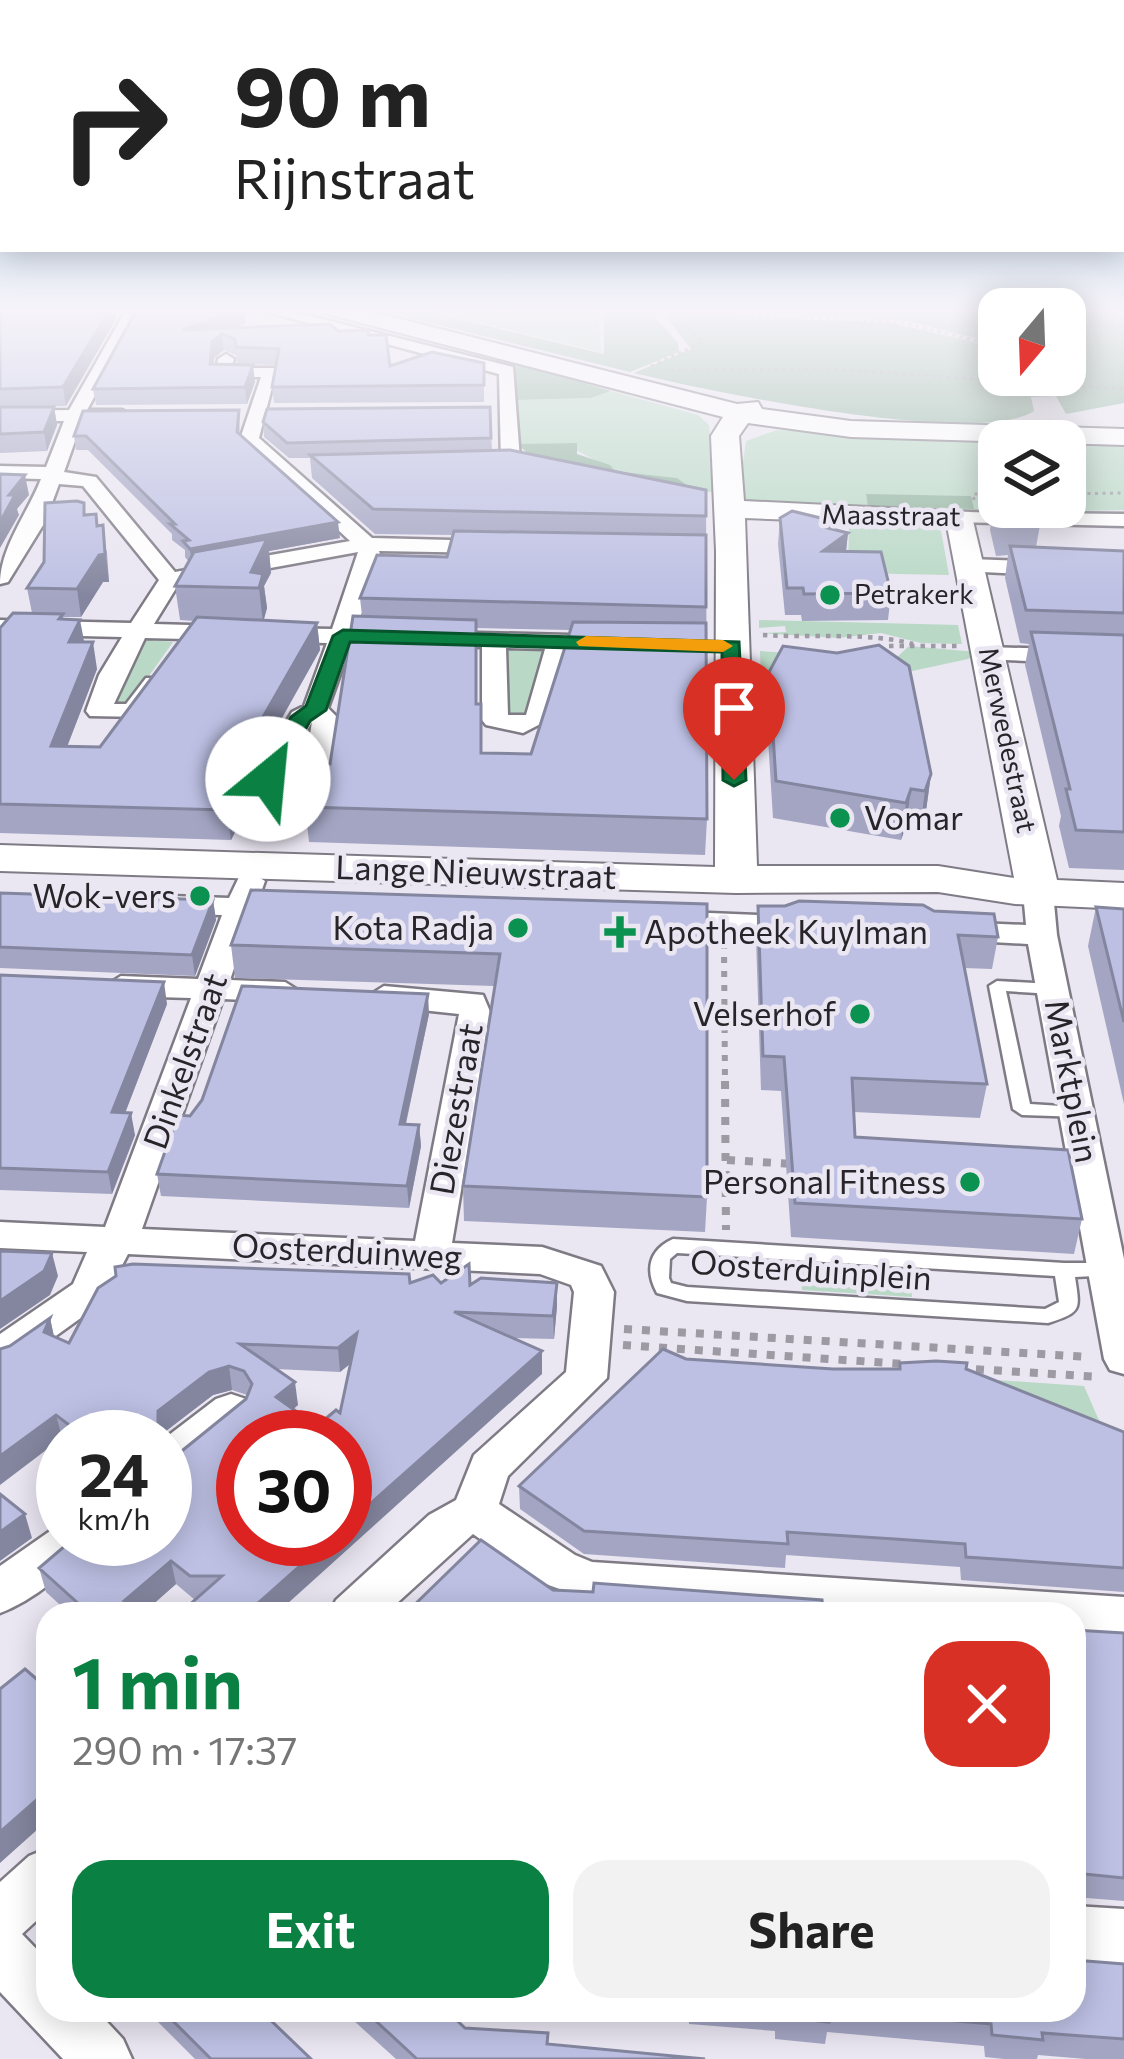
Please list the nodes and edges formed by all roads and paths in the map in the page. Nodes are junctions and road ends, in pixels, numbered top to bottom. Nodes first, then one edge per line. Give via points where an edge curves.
1 (81, 405) edge
2 (260, 405) edge
3 (508, 405) edge
4 (726, 405) edge
5 (485, 411) edge
6 (508, 411) junction
7 (755, 412) junction
8 (235, 414) edge
9 (257, 414) junction
10 (280, 414) edge
11 (143, 415) edge
12 (0, 416) edge
13 (75, 416) junction
14 (1124, 437) edge
15 (323, 468) edge
16 (280, 469) junction
17 (0, 472) edge
18 (567, 475) edge
19 (54, 476) junction
20 (1124, 493) edge
21 (1086, 494) edge
22 (721, 507) junction
23 (960, 518) junction
24 (1124, 520) edge
25 (0, 536) edge
26 (26, 537) junction
27 (365, 544) junction
28 (526, 547) edge
29 (970, 566) junction
30 (1124, 572) edge
31 (0, 577) edge
32 (170, 580) junction
33 (0, 627) edge
34 (138, 630) junction
35 (343, 636) junction
36 (494, 640) junction
37 (560, 642) junction
38 (724, 642) junction
39 (644, 644) edge
40 (913, 644) junction
41 (889, 646) edge
42 (987, 650) junction
43 (178, 651) junction
44 (1124, 658) edge
45 (315, 710) dead end
46 (297, 804) dead end
47 (267, 850) dead end
48 (0, 858) edge
49 (736, 880) junction
50 (245, 894) junction
51 (1124, 896) edge
52 (131, 903) edge
53 (1032, 906) junction
54 (310, 909) edge
55 (631, 919) edge
56 (723, 922) junction
57 (781, 925) edge
58 (930, 930) edge
59 (94, 985) edge
60 (212, 989) junction
61 (1053, 989) junction
62 (1078, 1113) junction
63 (727, 1160) junction
64 (795, 1164) edge
65 (0, 1235) edge
66 (119, 1240) junction
67 (726, 1249) junction
68 (431, 1256) junction
69 (1064, 1270) junction
70 (1114, 1281) edge
71 (589, 1349) junction
72 (0, 1355) edge
73 (1112, 1358) edge
74 (915, 1365) edge
75 (938, 1366) edge
76 (1124, 1379) edge
77 (216, 1422) edge
78 (192, 1441) edge
79 (475, 1511) junction
80 (36, 1564) edge
81 (0, 1593) edge
82 (366, 1602) edge
83 (821, 1602) edge
84 (1086, 1615) edge
85 (1124, 1617) edge
86 (36, 1885) edge
87 (0, 1918) edge
88 (1086, 1934) edge
89 (1124, 1936) edge
90 (0, 1952) edge
91 (36, 1990) edge
92 (68, 2022) edge
93 (103, 2059) edge

1 - 13 street
2 - 9 street
3 - 6 street
4 - 7 street
5 - 6 street
6 - 18 street via 504,464
7 - 14 street via 851,429
7 - 22 street via 728,447
8 - 9 street
9 - 10 street
9 - 16 street via 249,439
11 - 13 street
12 - 13 street
13 - 19 street
15 - 16 street
16 - 27 street
17 - 19 street
19 - 26 street
19 - 32 street via 89,481
20 - 21 path
22 - 23 street, Maasstraat
22 - 38 street
23 - 24 street, Maasstraat
23 - 29 street, Merwedestraat
25 - 26 street
26 - 31 street
27 - 28 street
27 - 32 street
27 - 35 street via 370,557
29 - 30 street
29 - 42 street, Merwedestraat
32 - 34 street
33 - 34 street
34 - 43 street
34 - 43 street via 99,711 133,712
35 - 36 street
35 - 43 street
35 - 45 street
36 - 37 street
36 - 37 street via 495,720 523,725 537,719
37 - 39 street
38 - 40 path via 888,635
38 - 49 street
40 - 41 path
40 - 42 path
42 - 44 street
42 - 53 street, Merwedestraat
46 - 47 path via 284,803
48 - 49 street, Lange Nieuwstraat
49 - 53 street, Lange Nieuwstraat via 997,895
50 - 52 street
50 - 54 street
50 - 60 street, Dinkelstraat
51 - 53 street, Lange Nieuwstraat
53 - 58 street
53 - 61 street, Marktplein
55 - 56 street
56 - 57 street
56 - 63 path
59 - 60 street, Diezestraat
60 - 66 street, Dinkelstraat
60 - 68 street, Diezestraat via 472,1002
61 - 62 street, Marktplein
61 - 62 lane via 997,986 1022,1109
62 - 70 street, Marktplein
63 - 64 path
63 - 67 path
65 - 66 street, Oosterduinweg
66 - 68 street, Oosterduinweg
66 - 72 street, Dinkelstraat via 85,1297
67 - 69 lane, Oosterduinplein
67 - 69 lane, Oosterduinplein via 668,1249 660,1284 687,1294 1048,1316 1069,1304
68 - 71 street, Oosterduinweg via 568,1266 587,1276 594,1292
69 - 70 lane, Oosterduinplein
70 - 73 street, Marktplein
71 - 73 path
71 - 74 path
71 - 79 street via 489,1467
75 - 76 path
77 - 78 street
79 - 82 street via 445,1528
79 - 83 street via 578,1578
80 - 81 street
84 - 85 street
86 - 87 street
88 - 89 street
90 - 91 street
92 - 93 street

